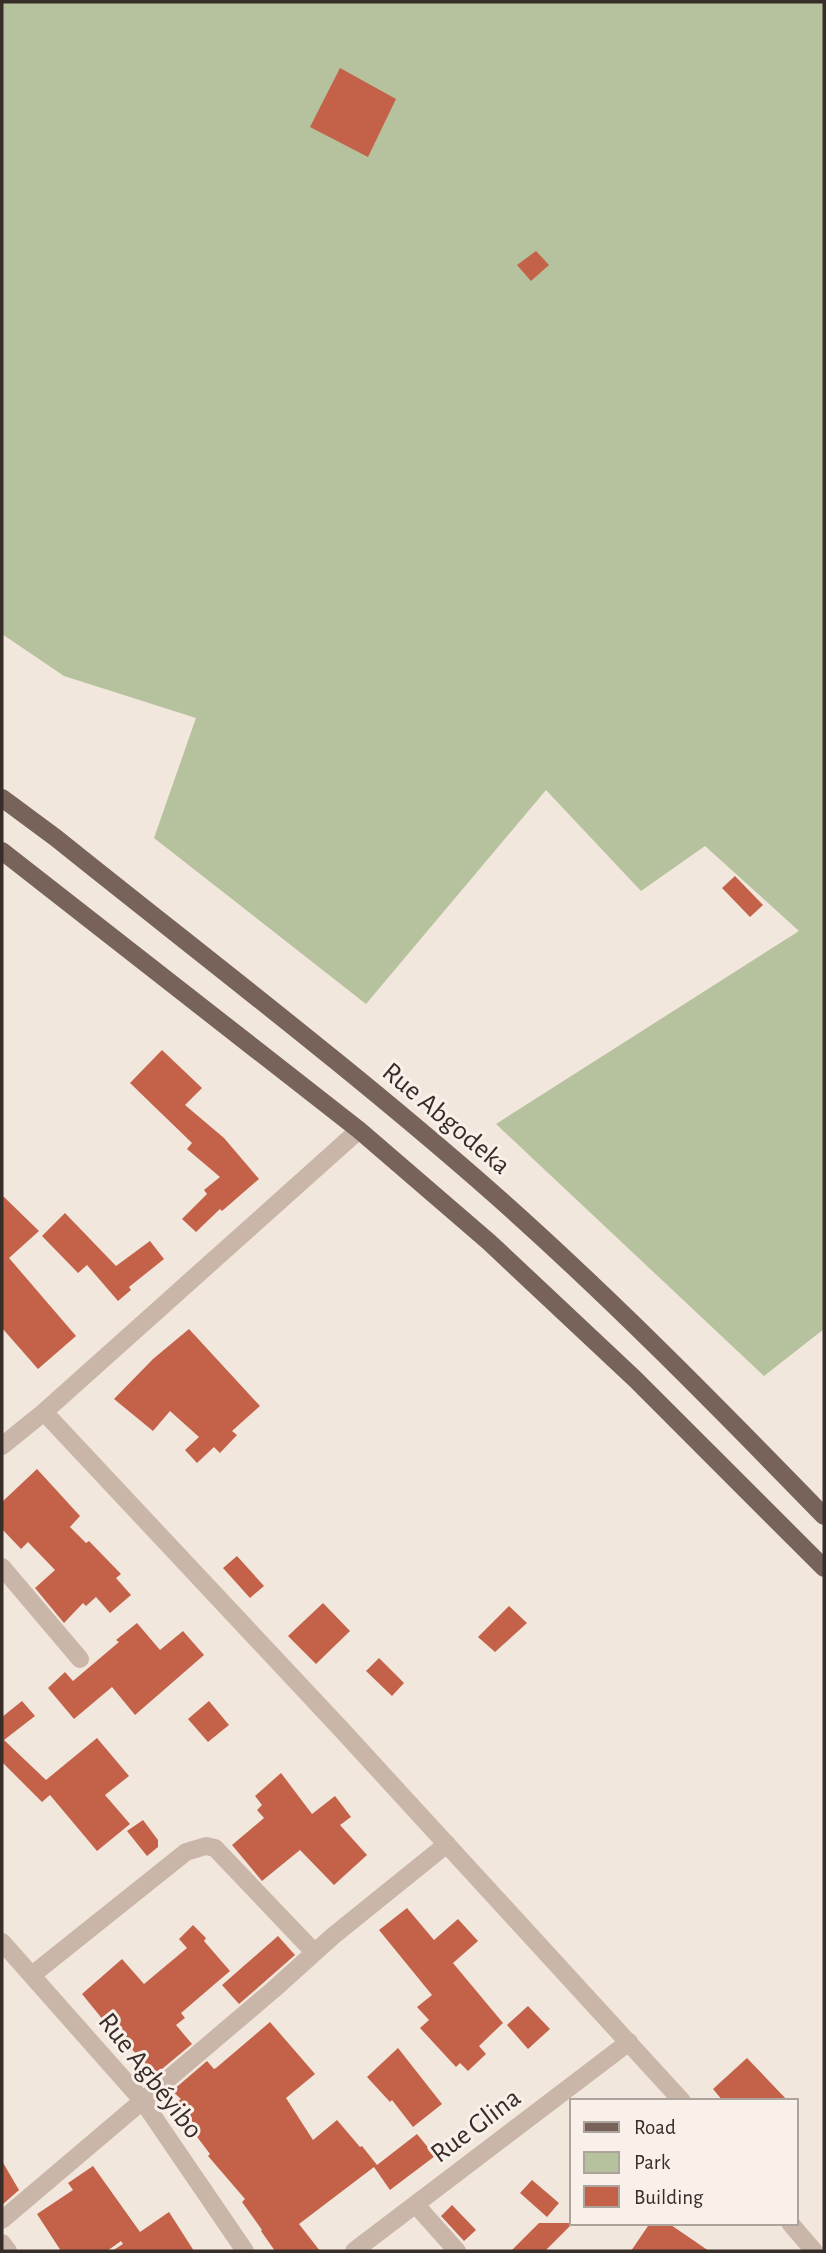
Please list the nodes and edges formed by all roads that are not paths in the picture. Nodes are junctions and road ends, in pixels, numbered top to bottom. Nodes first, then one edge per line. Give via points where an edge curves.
1 (2, 798) edge
2 (2, 851) edge
3 (359, 1130) junction
4 (44, 1412) junction
5 (3, 1442) edge
6 (824, 1516) edge
7 (2, 1567) edge
8 (824, 1568) edge
9 (80, 1659) dead end
10 (447, 1844) junction
11 (2, 1942) edge
12 (314, 1952) junction
13 (32, 1975) junction
14 (629, 2042) junction
15 (680, 2099) edge
16 (142, 2100) junction
17 (416, 2205) junction
18 (2, 2220) edge
19 (792, 2225) edge
20 (2, 2243) edge
21 (8, 2251) edge
22 (245, 2251) edge
23 (354, 2251) edge
24 (457, 2251) edge
25 (814, 2251) edge

1 - 6 main road, Rue Abgodeka via 397,1110 495,1195 588,1280
2 - 3 main road
3 - 4 street
3 - 8 main road via 567,1315
4 - 5 street
4 - 10 street
7 - 9 street
10 - 12 street
10 - 14 street
11 - 13 street, Rue Agbéyibo
12 - 13 street via 215,1848 206,1846 186,1852
12 - 16 street
13 - 16 street, Rue Agbéyibo
14 - 15 street
14 - 17 street, Rue Glina
16 - 18 street
16 - 22 street, Rue Agbéyibo
17 - 23 street, Rue Glina
17 - 24 street
19 - 25 street
20 - 21 street

